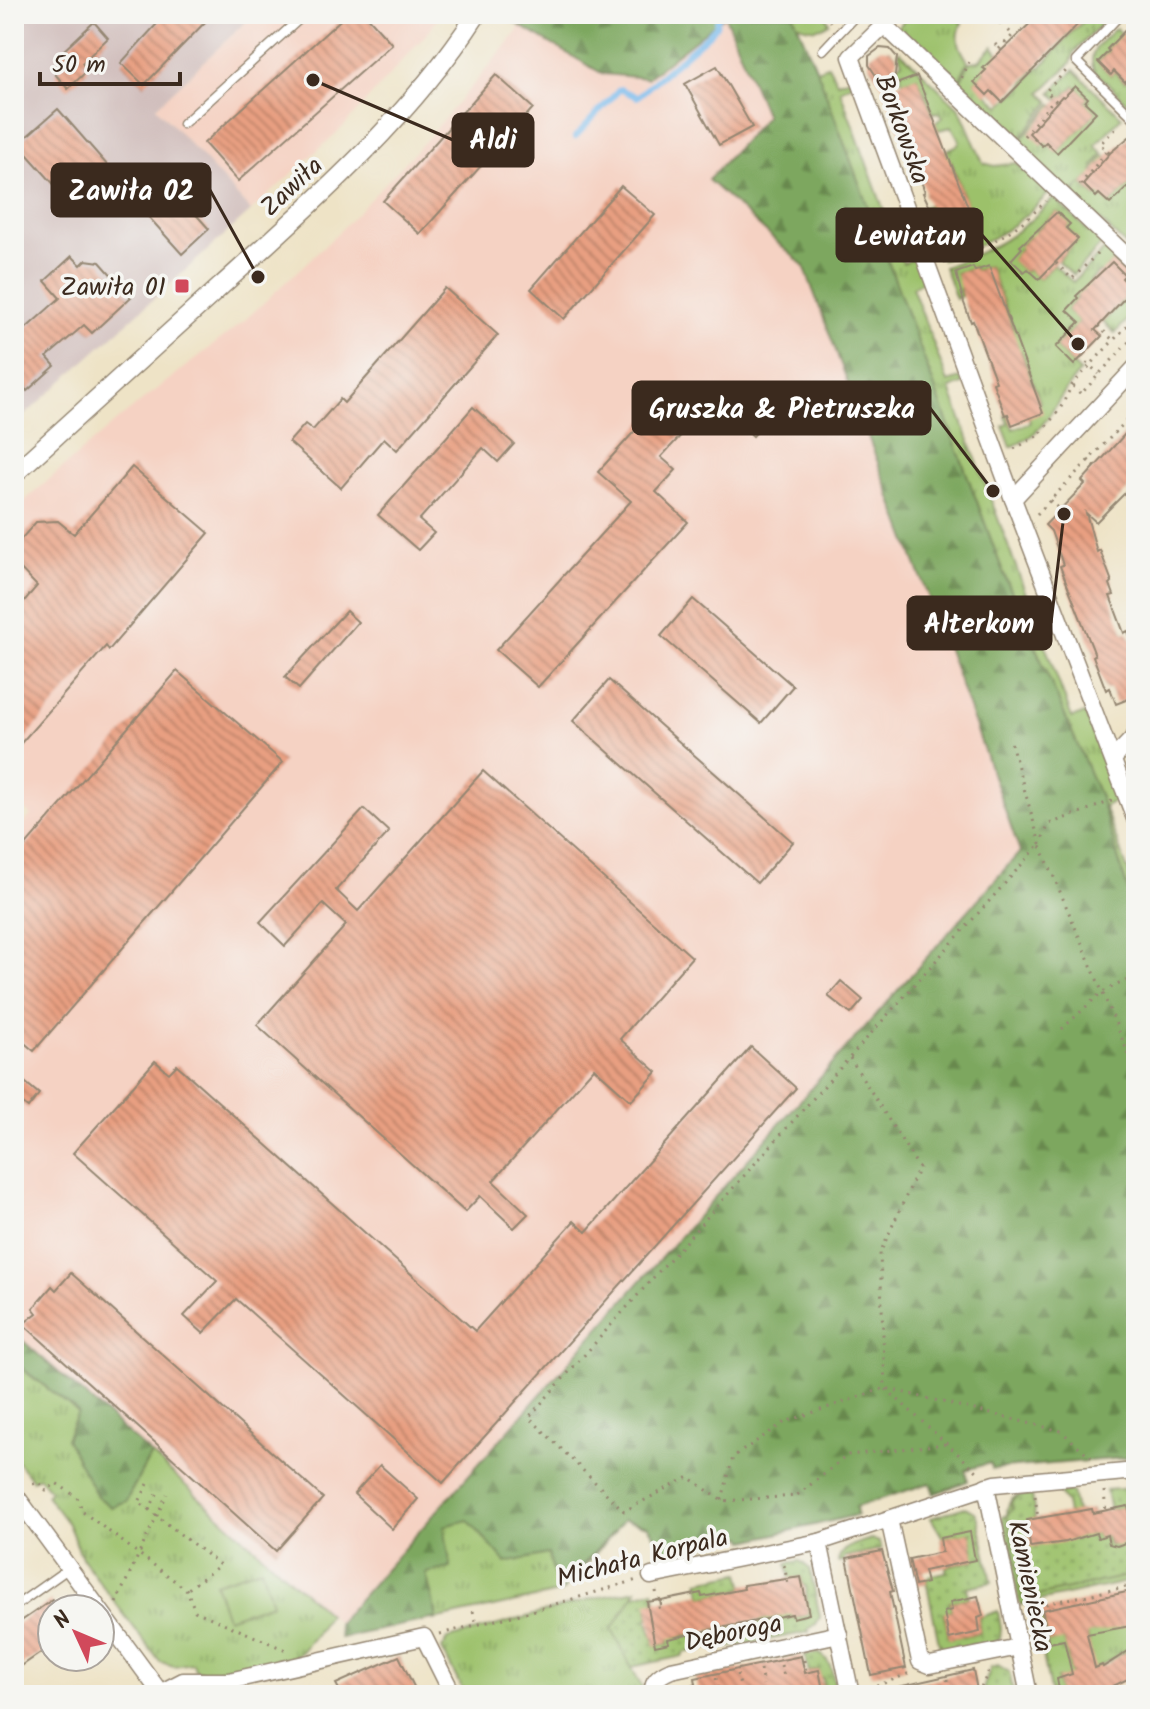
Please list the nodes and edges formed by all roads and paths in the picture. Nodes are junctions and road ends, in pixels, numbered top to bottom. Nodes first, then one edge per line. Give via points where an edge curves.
1 (305, 14) edge
2 (477, 14) edge
3 (826, 14) edge
4 (857, 14) edge
5 (958, 14) edge
6 (1121, 14) edge
7 (963, 21) dead end
8 (832, 26) dead end
9 (1008, 30) dead end
10 (995, 44) dead end
11 (823, 50) dead end
12 (1076, 61) junction
13 (1133, 117) edge
14 (183, 124) dead end
15 (1011, 146) junction
16 (1062, 195) junction
17 (1110, 240) junction
18 (1056, 263) dead end
19 (941, 264) dead end
20 (1136, 265) edge
21 (1135, 317) edge
22 (1098, 326) dead end
23 (1136, 334) edge
24 (1113, 341) junction
25 (1121, 350) junction
26 (1081, 357) dead end
27 (1090, 365) junction
28 (1136, 367) edge
29 (1099, 374) junction
30 (1072, 385) junction
31 (1136, 414) edge
32 (1115, 432) junction
33 (1121, 438) dead end
34 (1010, 451) dead end
35 (1088, 460) junction
36 (1096, 467) dead end
37 (14, 474) edge
38 (1013, 499) junction
39 (1050, 500) junction
40 (1060, 510) dead end
41 (1034, 517) dead end
42 (1136, 735) edge
43 (1011, 743) dead end
44 (1113, 759) junction
45 (1127, 796) junction
46 (1136, 821) edge
47 (1040, 844) junction
48 (1136, 976) edge
49 (1102, 992) junction
50 (1062, 1029) dead end
51 (850, 1058) junction
52 (1136, 1072) edge
53 (885, 1388) junction
54 (945, 1444) junction
55 (1099, 1464) dead end
56 (1136, 1471) edge
57 (985, 1482) junction
58 (33, 1484) dead end
59 (148, 1484) dead end
60 (1103, 1487) dead end
61 (159, 1490) dead end
62 (1035, 1492) dead end
63 (14, 1493) edge
64 (167, 1494) dead end
65 (722, 1501) junction
66 (149, 1510) junction
67 (1106, 1513) dead end
68 (157, 1516) junction
69 (889, 1519) junction
70 (1038, 1519) dead end
71 (819, 1542) junction
72 (140, 1554) junction
73 (783, 1560) dead end
74 (70, 1568) junction
75 (653, 1581) junction
76 (788, 1585) dead end
77 (1136, 1585) edge
78 (187, 1590) junction
79 (116, 1603) edge
80 (14, 1607) edge
81 (1030, 1607) dead end
82 (473, 1611) dead end
83 (660, 1611) dead end
84 (476, 1625) junction
85 (839, 1634) junction
86 (424, 1637) junction
87 (1019, 1647) junction
88 (803, 1652) dead end
89 (781, 1660) dead end
90 (759, 1662) dead end
91 (988, 1664) dead end
92 (293, 1666) junction
93 (736, 1666) dead end
94 (715, 1671) dead end
95 (916, 1671) dead end
96 (946, 1673) dead end
97 (807, 1676) dead end
98 (1133, 1677) dead end
99 (693, 1678) dead end
100 (785, 1680) dead end
101 (1136, 1682) edge
102 (763, 1685) dead end
103 (741, 1689) dead end
104 (856, 1693) edge
105 (160, 1694) edge
106 (719, 1694) edge
107 (453, 1695) edge
108 (654, 1695) edge
109 (696, 1695) edge
110 (950, 1695) edge
111 (978, 1695) edge
112 (1029, 1695) edge

1 - 14 lane
2 - 37 street, Zawiła via 376,141
3 - 8 path
4 - 11 lane
5 - 7 path
6 - 12 lane
9 - 10 path via 1013,35 1000,49
12 - 13 lane
12 - 15 path via 1046,91 1055,100
13 - 16 path via 1100,144 1108,152
15 - 16 street, Borkowska
15 - 38 street, Borkowska via 884,25 851,57
16 - 17 street, Borkowska
16 - 19 path via 1008,235
17 - 18 path via 1072,279
17 - 20 street, Borkowska
21 - 24 path
22 - 24 path
23 - 25 path
24 - 25 path
24 - 27 path
25 - 29 path
26 - 27 path
27 - 29 path
27 - 30 path
28 - 38 street
29 - 30 path via 1081,394
30 - 34 path via 1039,435
31 - 32 path
32 - 33 path
32 - 35 path
35 - 36 path
35 - 39 path
38 - 44 street, Borkowska
39 - 40 path
39 - 41 path
42 - 44 street
43 - 47 path
44 - 45 street, Borkowska
45 - 46 street, Borkowska
45 - 47 path via 1049,824
47 - 49 path
47 - 51 path
48 - 49 path
49 - 50 path
49 - 52 path
51 - 53 path via 919,1168 880,1253
51 - 65 path via 529,1417 624,1511 689,1477
53 - 54 path
53 - 55 path via 1061,1431
53 - 65 path via 785,1422 733,1457
54 - 57 path
54 - 65 path via 848,1455 796,1496
56 - 57 street, Michała Korpala
57 - 69 street, Michała Korpala
57 - 87 street, Kamieniecka
58 - 72 path via 39,1482 46,1491 56,1483 77,1497 83,1512
59 - 66 path via 139,1502
60 - 67 path
61 - 66 path
62 - 70 path
63 - 74 street
64 - 68 path
66 - 68 path
68 - 72 path
68 - 78 path via 220,1565
69 - 71 street, Michała Korpala
69 - 87 street via 920,1661 930,1665
71 - 75 street, Michała Korpala
71 - 85 street
72 - 78 path
72 - 79 path
73 - 76 path
74 - 80 lane
74 - 105 street
75 - 83 path
75 - 84 path, Michała Korpala
77 - 81 path
78 - 92 path via 195,1611 290,1651
82 - 84 path
84 - 86 path, Michała Korpala
85 - 104 street
85 - 108 street, Dęboroga via 671,1670 655,1682
86 - 92 street
86 - 107 street
87 - 112 street, Kamieniecka
88 - 97 path
89 - 100 path
90 - 102 path
91 - 111 path
92 - 105 street via 229,1681 183,1681
93 - 103 path
94 - 106 path
95 - 104 path
96 - 110 path
98 - 101 path
99 - 109 path

